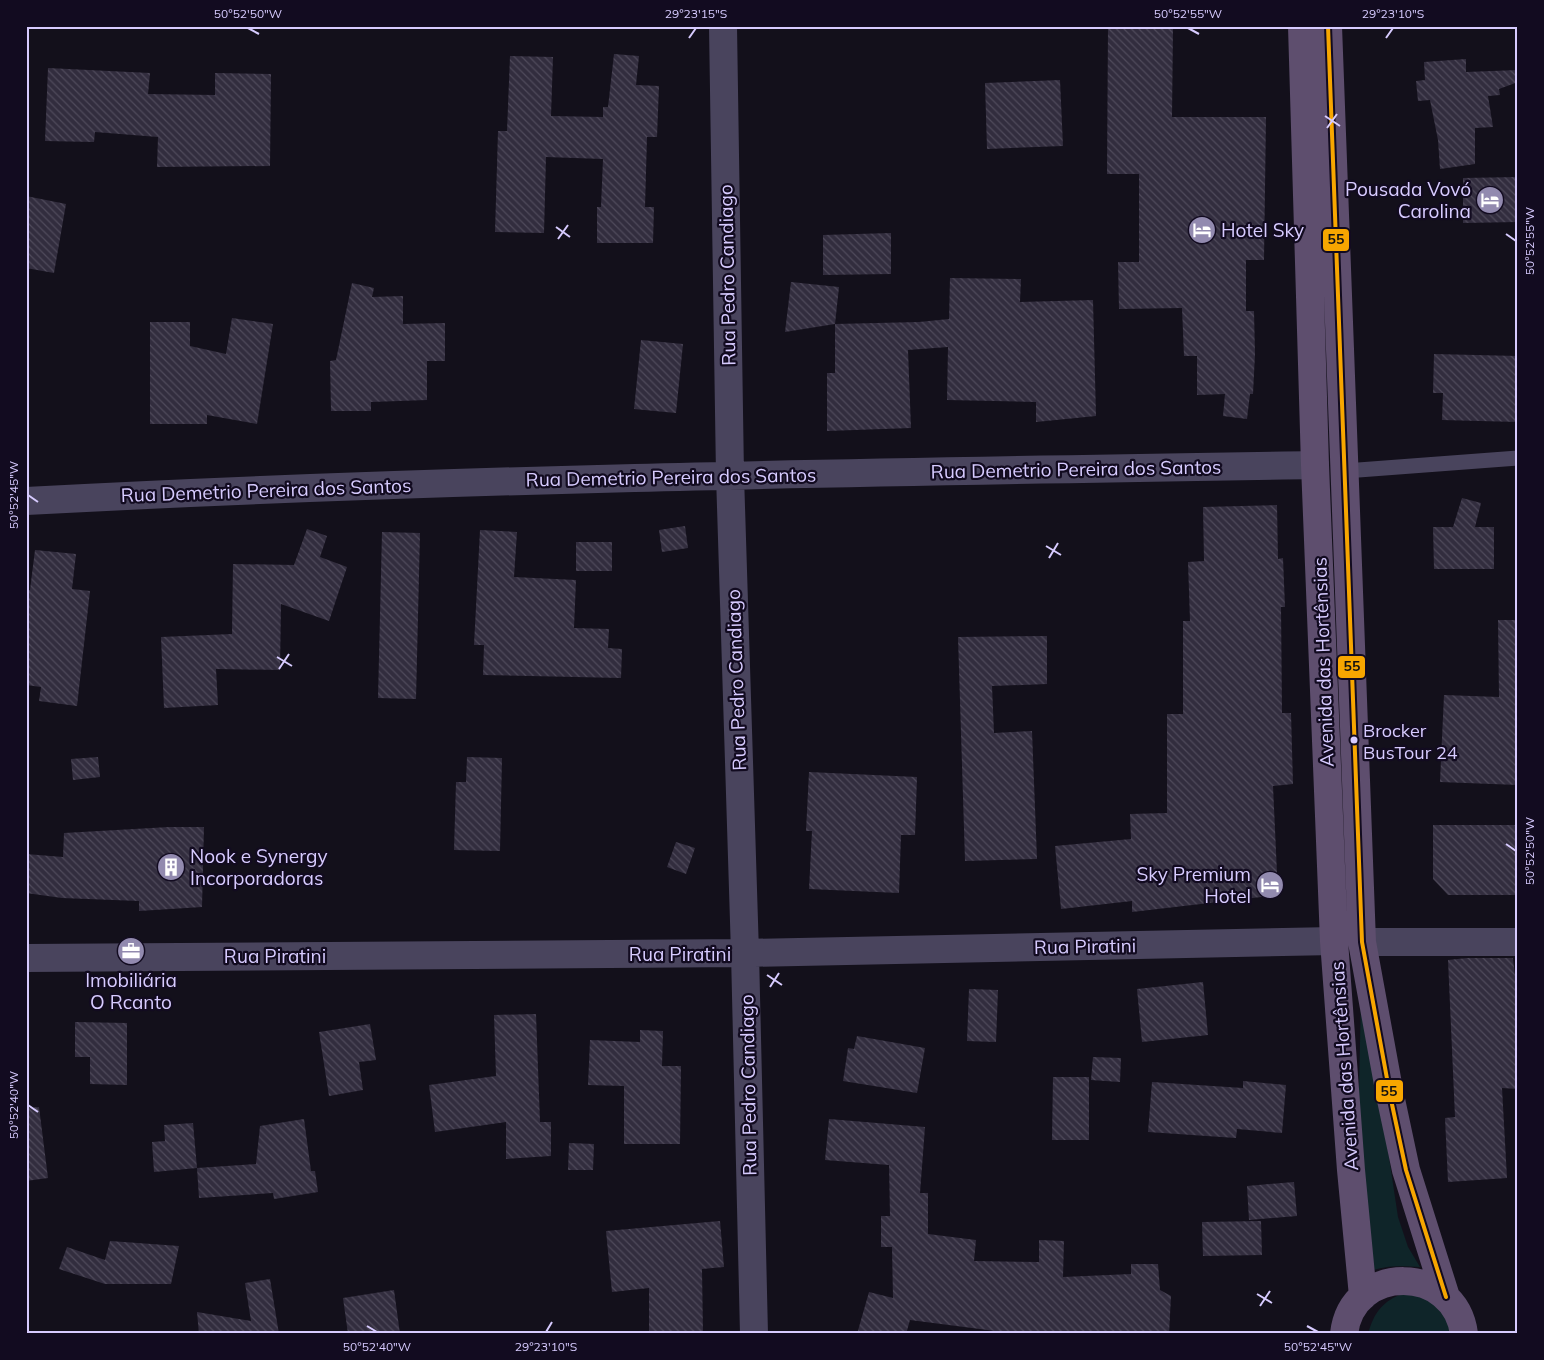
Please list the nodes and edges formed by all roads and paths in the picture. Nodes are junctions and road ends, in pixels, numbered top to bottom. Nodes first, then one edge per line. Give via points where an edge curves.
1 (723, 26) edge
2 (1302, 26) edge
3 (1328, 26) edge
4 (1518, 458) edge
5 (1316, 465) junction
6 (1346, 471) junction
7 (730, 475) junction
8 (26, 501) edge
9 (1334, 941) junction
10 (1362, 942) junction
11 (1518, 942) edge
12 (745, 953) junction
13 (26, 958) edge
14 (1363, 1296) junction
15 (1446, 1297) junction
16 (754, 1334) edge
17 (1344, 1334) edge
18 (1464, 1334) edge

1 - 7 street, Rua Pedro Candiago
2 - 5 main road, Avenida das Hortênsias
3 - 6 main road, Avenida das Hortênsias
4 - 6 lane
5 - 7 street, Rua Demetrio Pereira dos Santos
5 - 9 main road, Avenida das Hortênsias
6 - 10 main road, Avenida das Hortênsias
7 - 8 street, Rua Demetrio Pereira dos Santos via 237,489
7 - 12 street, Rua Pedro Candiago
9 - 12 street, Rua Piratini
9 - 14 main road, Avenida das Hortênsias
10 - 11 street
10 - 15 main road, Avenida das Hortênsias via 1406,1170
12 - 13 street, Rua Piratini
12 - 16 street, Rua Pedro Candiago
14 - 15 main road via 1378,1286 1395,1281 1414,1281 1431,1286
14 - 17 main road via 1352,1310
15 - 18 main road via 1458,1312

